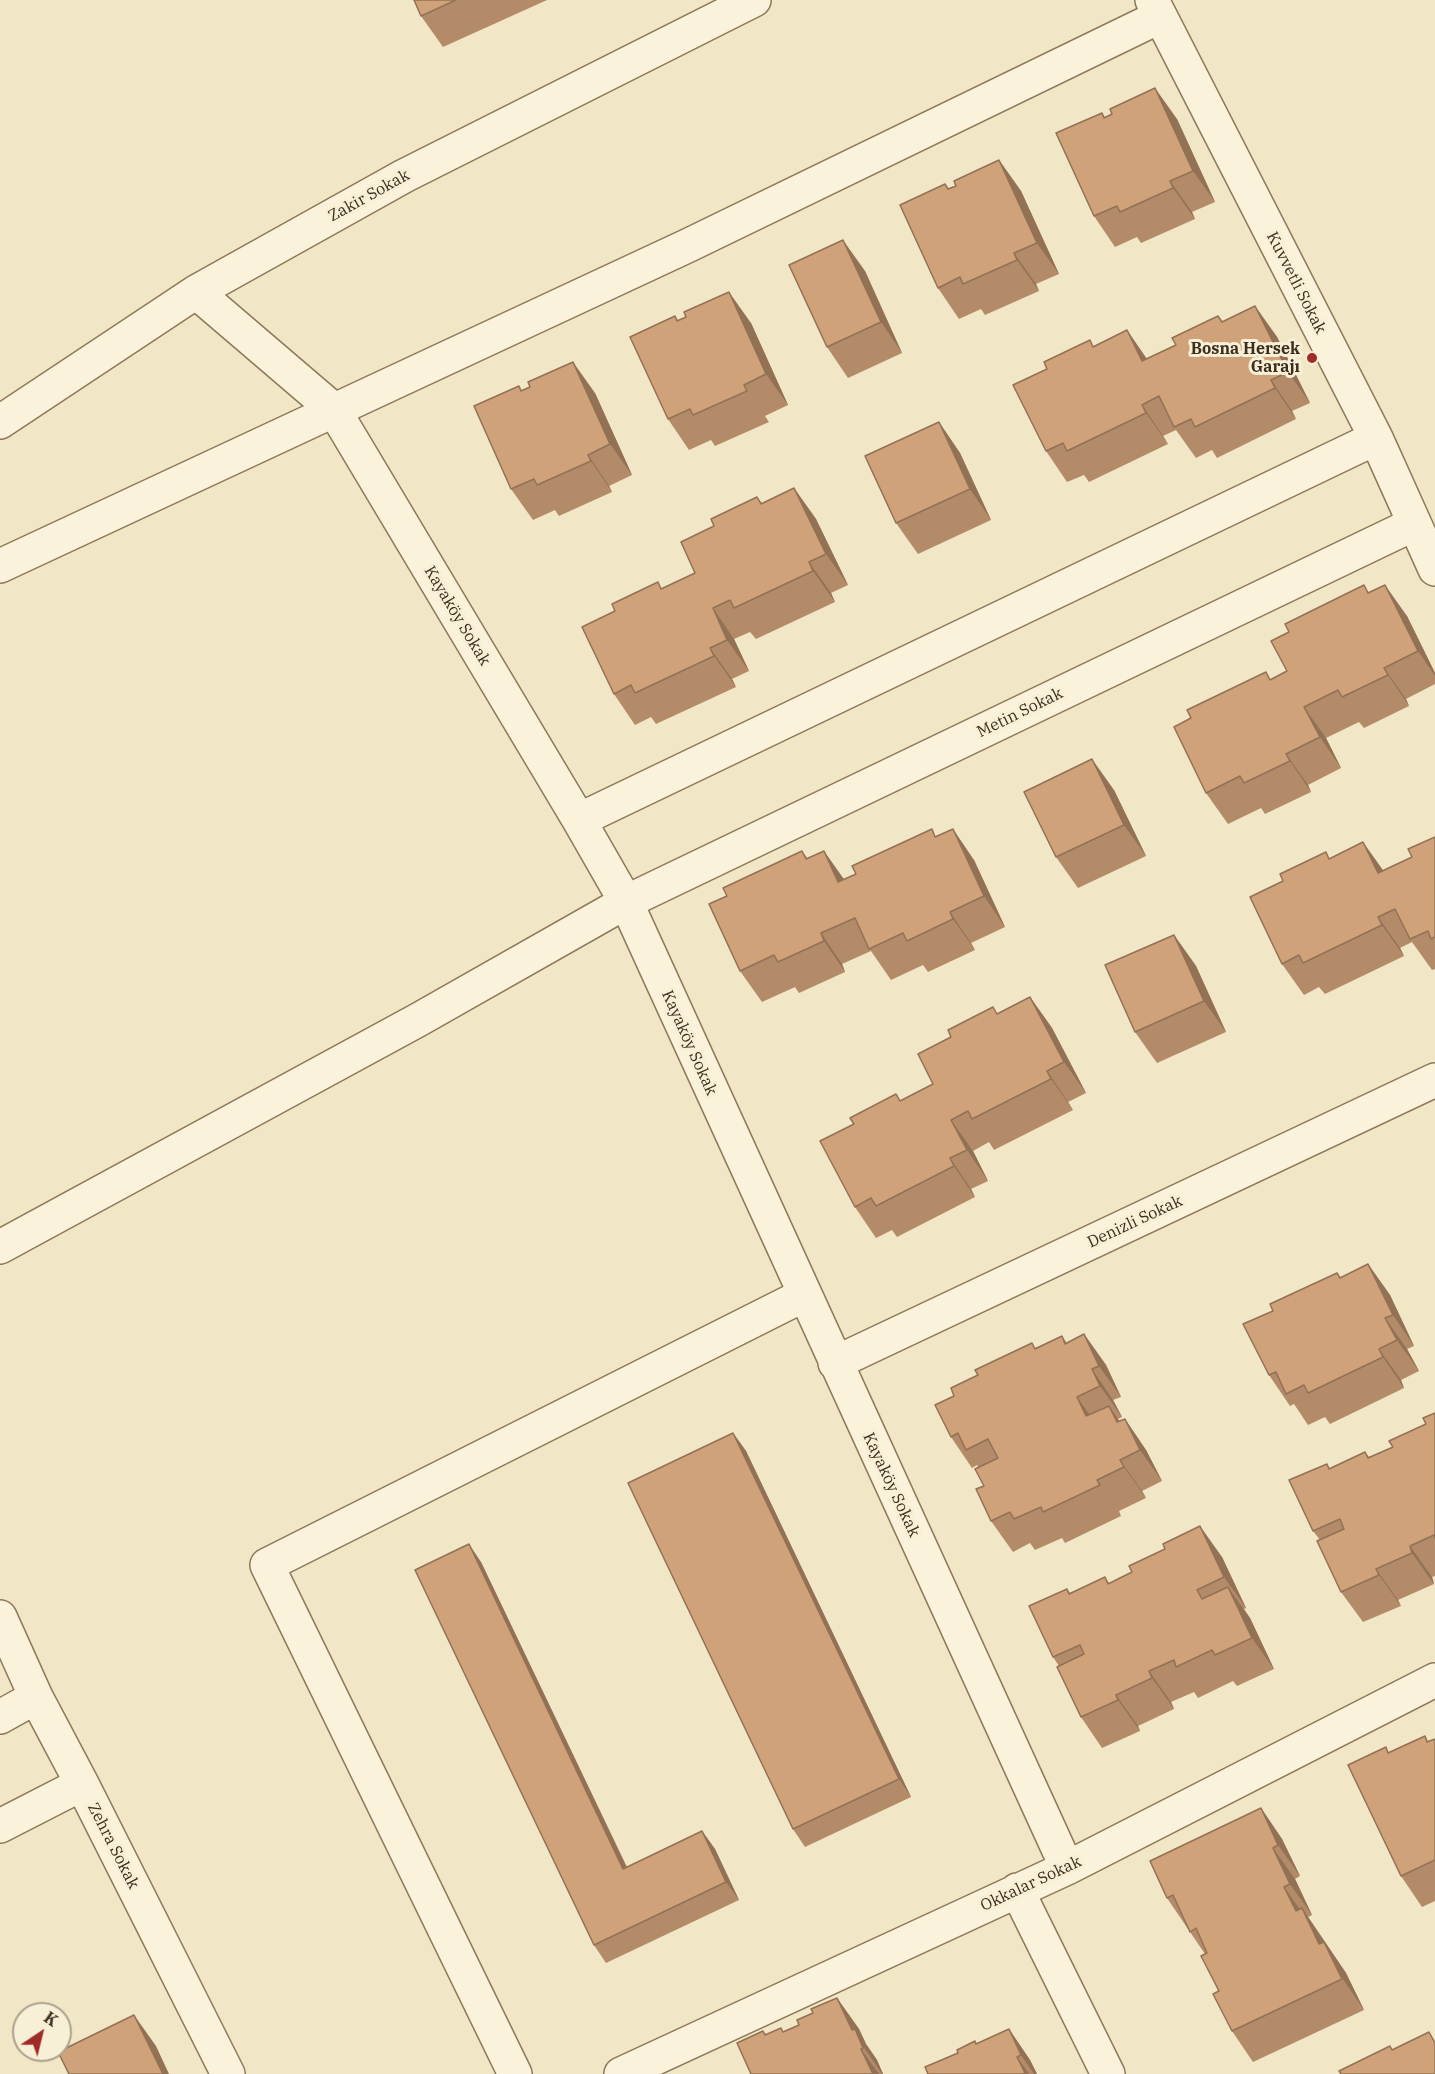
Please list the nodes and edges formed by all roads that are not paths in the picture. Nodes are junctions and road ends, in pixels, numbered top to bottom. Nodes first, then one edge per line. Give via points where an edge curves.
1 (754, 0) edge
2 (1155, 8) edge
3 (196, 292) junction
4 (334, 410) junction
5 (0, 422) edge
6 (1376, 438) junction
7 (1414, 524) junction
8 (0, 566) edge
9 (1435, 569) edge
10 (579, 820) junction
11 (626, 902) junction
12 (1435, 1080) edge
13 (0, 1247) edge
14 (804, 1295) junction
15 (835, 1363) junction
16 (0, 1617) edge
17 (1435, 1680) edge
18 (36, 1697) junction
19 (0, 1717) edge
20 (82, 1784) junction
21 (0, 1826) edge
22 (1067, 1868) junction
23 (1017, 1890) junction
24 (228, 2074) edge
25 (515, 2074) edge
26 (621, 2074) edge
27 (1108, 2074) edge

1 - 3 street, Zakir Sokak via 404,176
2 - 4 street via 687,246
2 - 6 street, Kuvvetli Sokak
3 - 4 street, Kayaköy Sokak
3 - 5 street, Zakir Sokak
4 - 8 street
4 - 10 street, Kayaköy Sokak
6 - 7 street, Kuvvetli Sokak
6 - 10 street
7 - 9 street, Kuvvetli Sokak
7 - 11 street, Metin Sokak
10 - 11 street, Kayaköy Sokak
11 - 13 street, Metin Sokak
11 - 14 street, Kayaköy Sokak
12 - 15 street, Denizli Sokak
14 - 15 street, Kayaköy Sokak
14 - 25 street via 267,1565
15 - 22 street, Kayaköy Sokak
16 - 18 street, Zehra Sokak
17 - 22 street, Okkalar Sokak
18 - 19 street
18 - 20 street, Zehra Sokak
20 - 21 street
20 - 24 street, Zehra Sokak
22 - 23 street, Okkalar Sokak
23 - 26 street, Okkalar Sokak
23 - 27 street

